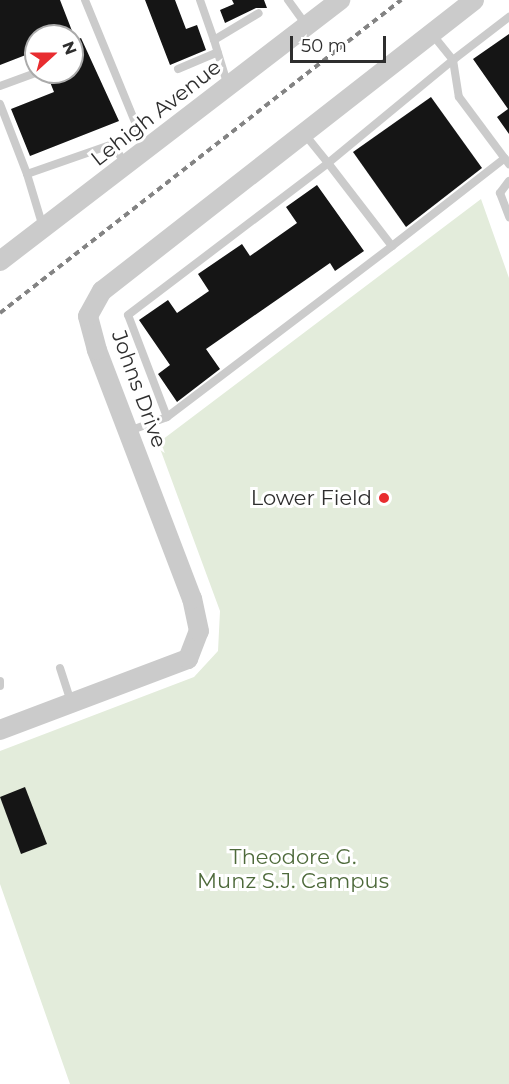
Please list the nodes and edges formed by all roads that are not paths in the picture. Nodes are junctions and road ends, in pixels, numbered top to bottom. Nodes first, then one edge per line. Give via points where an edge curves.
1 (85, 0) edge
2 (200, 0) edge
3 (288, 0) edge
4 (340, 0) edge
5 (474, 0) edge
6 (259, 13) dead end
7 (509, 17) edge
8 (306, 26) junction
9 (431, 33) junction
10 (214, 40) junction
11 (218, 52) junction
12 (453, 60) junction
13 (178, 69) dead end
14 (24, 77) edge
15 (0, 86) edge
16 (228, 87) junction
17 (0, 104) edge
18 (304, 133) junction
19 (147, 150) junction
20 (507, 161) edge
21 (328, 163) junction
22 (126, 166) junction
23 (27, 174) junction
24 (509, 180) edge
25 (509, 217) edge
26 (44, 228) junction
27 (392, 246) junction
28 (0, 261) edge
29 (167, 417) junction
30 (128, 431) junction
31 (60, 668) dead end
32 (0, 681) edge
33 (0, 686) edge
34 (72, 703) junction
35 (0, 730) edge

1 - 19 lane
2 - 10 lane
3 - 8 lane
4 - 8 street, Lehigh Avenue
5 - 9 street, Johns Drive
6 - 10 lane
7 - 12 lane
8 - 16 street, Lehigh Avenue
9 - 12 lane
9 - 18 street, Johns Drive
10 - 11 lane
11 - 13 lane
11 - 16 lane
12 - 20 lane via 459,98
12 - 21 lane
14 - 15 lane
16 - 19 street, Lehigh Avenue
17 - 23 lane
18 - 21 lane
18 - 30 street, Johns Drive via 102,291 88,316
19 - 22 street, Lehigh Avenue
20 - 27 lane
21 - 27 lane
21 - 29 lane via 128,315
22 - 23 lane via 113,144
22 - 26 street, Lehigh Avenue
23 - 26 lane
24 - 25 lane via 500,193
26 - 28 street, Lehigh Avenue
27 - 29 lane
29 - 30 lane
30 - 34 street, Johns Drive via 192,598 199,631 188,659
31 - 34 lane
32 - 33 lane
34 - 35 street, Johns Drive

